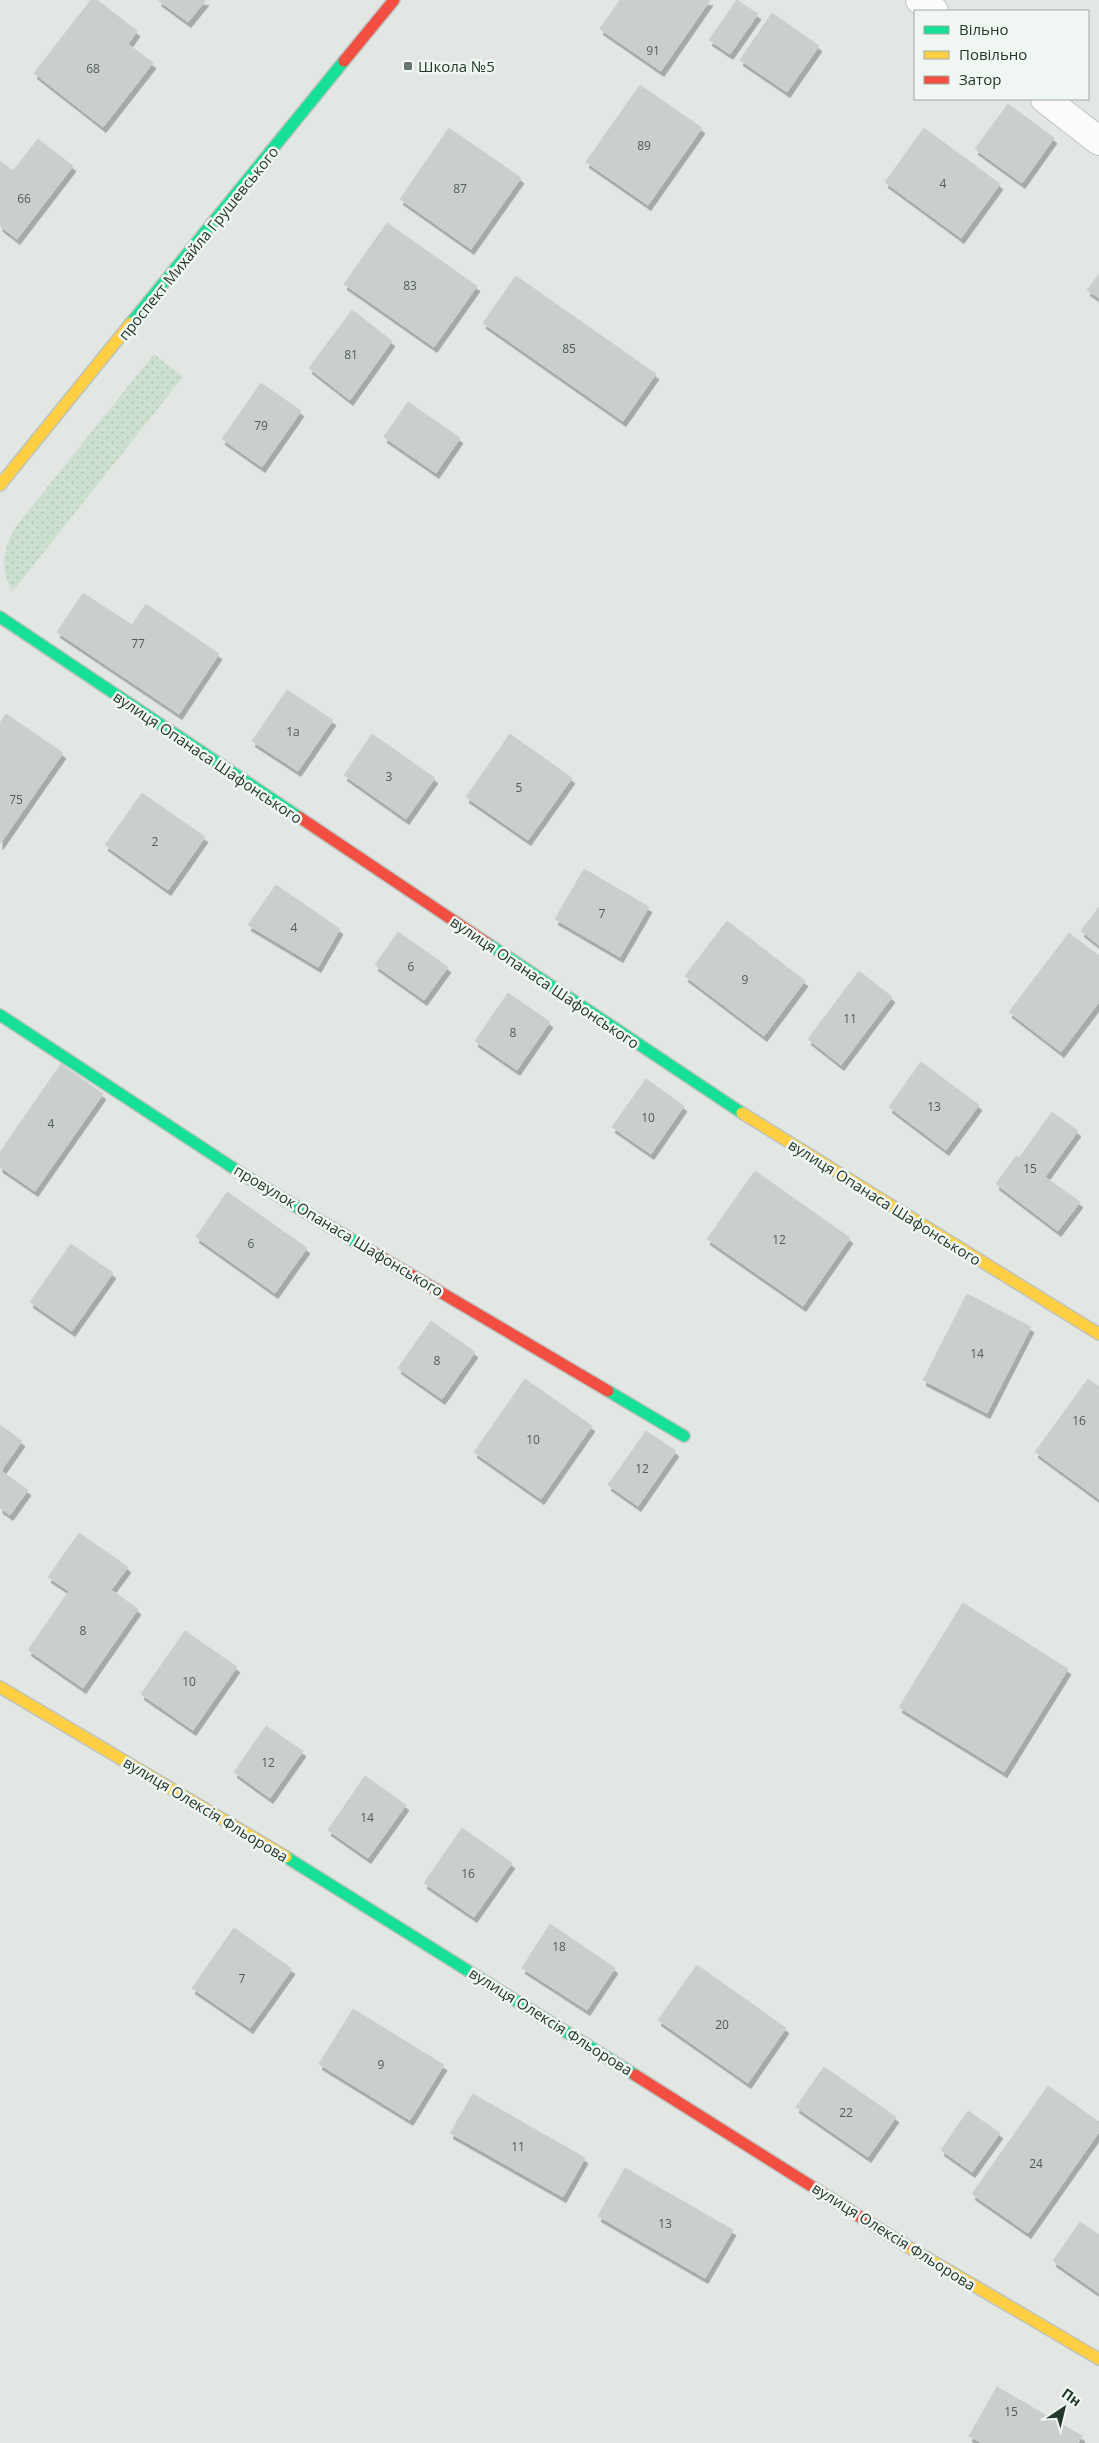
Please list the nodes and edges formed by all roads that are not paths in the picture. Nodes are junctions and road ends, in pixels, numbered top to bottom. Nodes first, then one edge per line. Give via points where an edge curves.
1 (394, 0) edge
2 (920, 0) edge
3 (933, 10) edge
4 (1046, 100) edge
5 (1099, 141) edge
6 (0, 485) edge
7 (0, 617) edge
8 (0, 1015) edge
9 (1099, 1334) edge
10 (684, 1436) dead end
11 (0, 1687) edge
12 (1099, 2359) edge

1 - 6 street, проспект Михайла Грушевського
2 - 3 street
4 - 5 street
7 - 9 street, вулиця Опанаса Шафонського via 763,1128
8 - 10 street, провулок Опанаса Шафонського via 250,1179
11 - 12 street, вулиця Олексія Фльорова via 294,1862 929,2260

